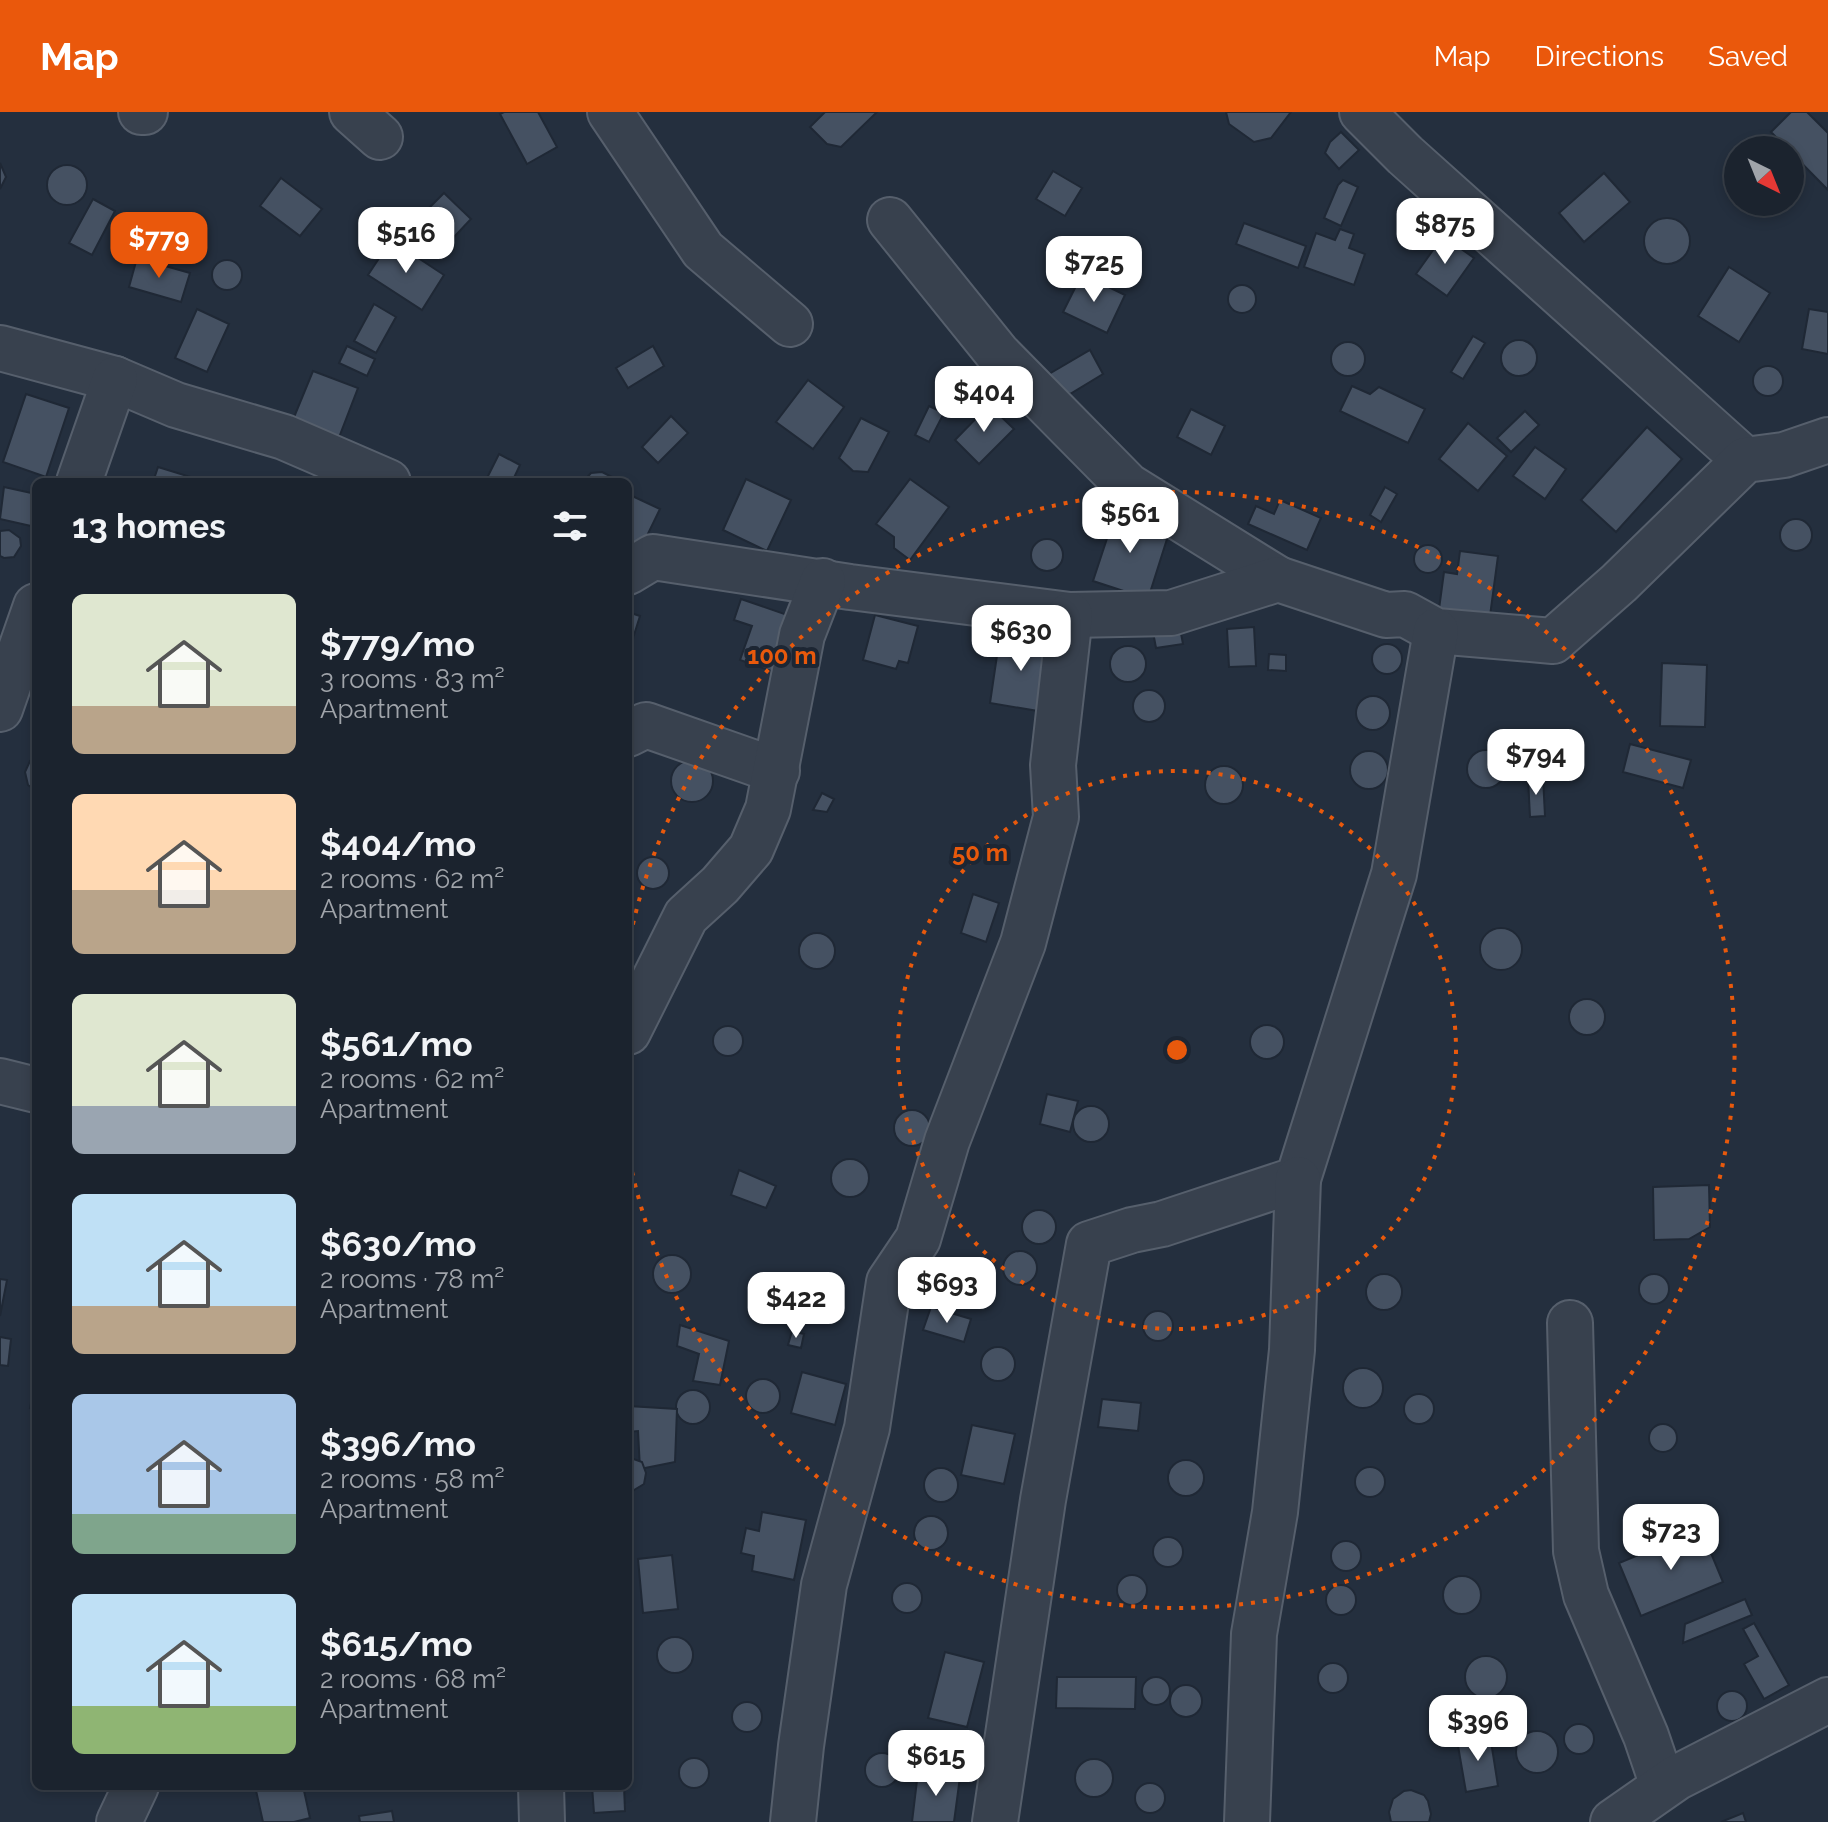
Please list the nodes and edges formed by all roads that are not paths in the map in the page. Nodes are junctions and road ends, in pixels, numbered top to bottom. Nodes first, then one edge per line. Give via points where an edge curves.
1 (610, 112) edge
2 (1362, 112) edge
3 (890, 220) dead end
4 (790, 324) dead end
5 (0, 348) edge
6 (115, 379) junction
7 (1828, 440) edge
8 (1745, 460) junction
9 (80, 478) edge
10 (379, 478) edge
11 (632, 570) edge
12 (1278, 579) junction
13 (823, 581) junction
14 (23, 612) edge
15 (1070, 615) junction
16 (1436, 631) junction
17 (0, 709) edge
18 (632, 732) edge
19 (777, 771) junction
20 (632, 1024) edge
21 (0, 1081) edge
22 (32, 1089) edge
23 (1298, 1179) junction
24 (1570, 1323) dead end
25 (1828, 1700) edge
26 (1663, 1786) junction
27 (134, 1790) edge
28 (541, 1790) edge
29 (119, 1822) edge
30 (542, 1822) edge
31 (793, 1822) edge
32 (995, 1822) edge
33 (1247, 1822) edge
34 (1613, 1822) edge

1 - 4 street via 703,250
2 - 8 street
3 - 12 street via 998,354 1128,486
5 - 6 street
6 - 9 street
6 - 10 street via 176,405 284,437
7 - 8 street via 1784,455
8 - 16 street via 1553,641
11 - 13 street via 653,557
12 - 15 street via 1171,613
12 - 16 street via 1386,615 1405,614
13 - 15 street
13 - 19 street via 802,635
14 - 17 street
15 - 31 street via 1053,765 1056,817 1023,943 947,1141 918,1239 889,1282 867,1428 824,1585
16 - 23 street via 1394,874
18 - 19 street via 646,725
19 - 20 street via 751,849 686,916
21 - 22 street
23 - 32 street via 1089,1244 1043,1500
23 - 33 street via 1292,1350 1275,1512 1254,1634
24 - 26 street via 1576,1551 1586,1595
25 - 26 street
26 - 34 street
27 - 29 street
28 - 30 street

